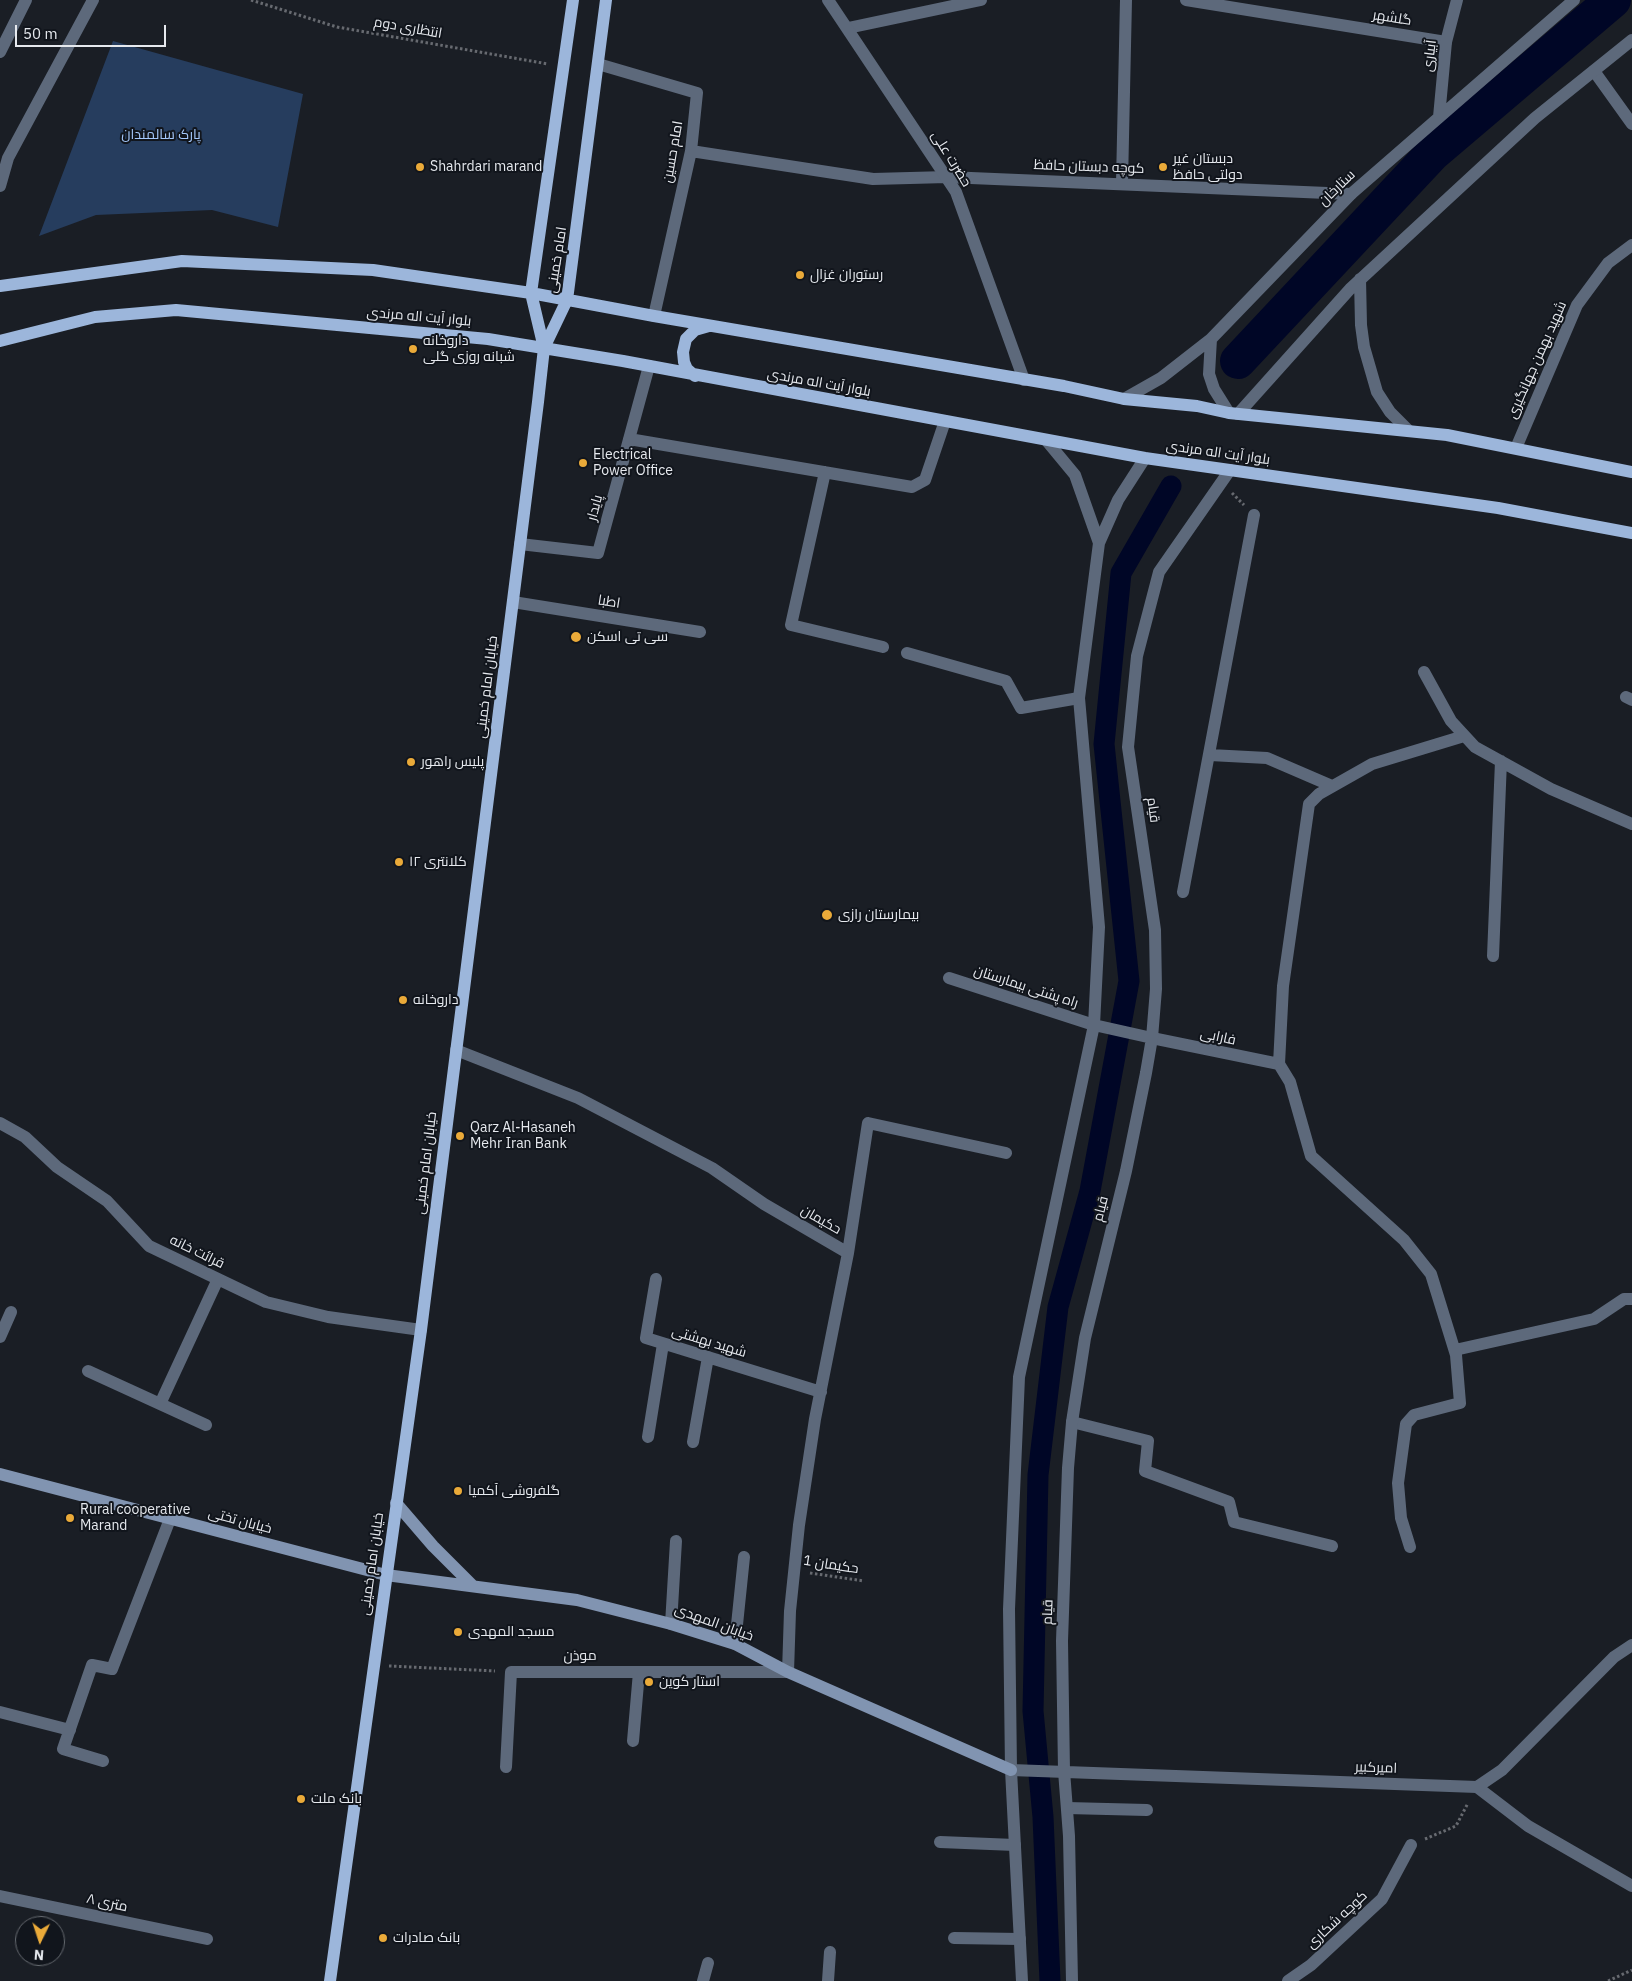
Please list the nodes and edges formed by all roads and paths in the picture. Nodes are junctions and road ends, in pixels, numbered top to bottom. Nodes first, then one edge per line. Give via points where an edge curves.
1 (26, 0) edge
2 (93, 0) edge
3 (251, 0) edge
4 (573, 0) edge
5 (606, 0) edge
6 (828, 0) edge
7 (981, 0) edge
8 (1126, 0) edge
9 (1186, 0) edge
10 (1457, 0) edge
11 (1574, 0) edge
12 (921, 6) edge
13 (848, 28) junction
14 (1632, 40) edge
15 (1446, 42) junction
16 (0, 52) edge
17 (598, 64) junction
18 (564, 67) junction
19 (1594, 71) junction
20 (1439, 117) junction
21 (1632, 124) edge
22 (691, 151) junction
23 (947, 177) junction
24 (1122, 183) junction
25 (0, 186) edge
26 (1351, 194) junction
27 (1632, 245) edge
28 (1360, 279) junction
29 (0, 286) edge
30 (531, 293) junction
31 (567, 300) junction
32 (654, 316) junction
33 (711, 326) junction
34 (1211, 339) junction
35 (0, 341) edge
36 (544, 348) junction
37 (649, 366) junction
38 (695, 376) junction
39 (1024, 380) junction
40 (1124, 399) junction
41 (1234, 413) junction
42 (944, 421) junction
43 (1409, 431) junction
44 (629, 439) junction
45 (1046, 440) junction
46 (1516, 448) junction
47 (1145, 458) junction
48 (1230, 470) junction
49 (825, 472) junction
50 (1632, 472) edge
51 (1221, 482) junction
52 (1254, 516) joint
53 (1632, 533) edge
54 (1099, 543) junction
55 (520, 544) junction
56 (513, 602) junction
57 (700, 632) dead end
58 (883, 647) dead end
59 (907, 653) dead end
60 (1424, 672) dead end
61 (1079, 698) junction
62 (1464, 736) junction
63 (1210, 755) junction
64 (1501, 762) junction
65 (1332, 786) junction
66 (1632, 824) edge
67 (1183, 892) dead end
68 (1493, 956) dead end
69 (949, 978) dead end
70 (1094, 1025) junction
71 (1152, 1038) junction
72 (456, 1050) junction
73 (1279, 1064) junction
74 (0, 1123) edge
75 (1006, 1153) dead end
76 (848, 1252) junction
77 (218, 1279) junction
78 (656, 1279) dead end
79 (1632, 1299) edge
80 (11, 1312) dead end
81 (420, 1330) junction
82 (0, 1337) edge
83 (663, 1344) junction
84 (1455, 1350) junction
85 (708, 1357) junction
86 (88, 1371) dead end
87 (821, 1392) junction
88 (160, 1404) junction
89 (1072, 1422) junction
90 (206, 1425) dead end
91 (648, 1437) dead end
92 (693, 1442) dead end
93 (0, 1474) edge
94 (396, 1503) junction
95 (170, 1519) junction
96 (676, 1541) dead end
97 (1332, 1546) dead end
98 (1410, 1547) dead end
99 (744, 1556) dead end
100 (794, 1570) junction
101 (386, 1575) junction
102 (864, 1581) dead end
103 (473, 1586) junction
104 (671, 1624) junction
105 (735, 1644) junction
106 (1632, 1645) edge
107 (373, 1665) junction
108 (511, 1672) junction
109 (639, 1672) junction
110 (788, 1672) junction
111 (0, 1712) edge
112 (70, 1730) junction
113 (633, 1741) dead end
114 (102, 1761) dead end
115 (506, 1767) dead end
116 (1011, 1770) junction
117 (1064, 1771) junction
118 (1476, 1787) junction
119 (1066, 1808) junction
120 (1147, 1810) dead end
121 (940, 1842) dead end
122 (1015, 1845) junction
123 (1411, 1845) joint
124 (1632, 1886) edge
125 (0, 1896) edge
126 (954, 1938) dead end
127 (207, 1939) dead end
128 (1020, 1939) junction
129 (830, 1952) dead end
130 (708, 1963) dead end
131 (1632, 1970) edge
132 (330, 1981) edge
133 (703, 1981) edge
134 (828, 1981) edge
135 (1022, 1981) edge
136 (1072, 1981) edge
137 (1288, 1981) edge
138 (1608, 1981) edge

1 - 16 street
2 - 25 street via 8,158
3 - 18 path, انتظاری دوم via 337,27
4 - 18 main road, امام خمینی
5 - 17 main road, امام خمینی
6 - 13 street, حضرت علی
7 - 12 street
8 - 24 street
9 - 15 street, گلشهر
10 - 15 street, آبیاری
11 - 20 street, ستارخان
12 - 13 street
13 - 23 street, حضرت علی
14 - 19 street
15 - 20 street, آبیاری
17 - 22 street, امام حسین via 697,94
17 - 31 main road, امام خمینی
18 - 30 main road, امام خمینی
19 - 21 street
19 - 28 street via 1535,118
20 - 26 street, ستارخان
22 - 23 street, کوچه دبستان حافظ via 873,179
22 - 32 street, امام حسین
23 - 24 street, کوچه دبستان حافظ
23 - 39 street, حضرت علی via 956,192
24 - 26 street, کوچه دبستان حافظ
26 - 34 street, ستارخان
27 - 46 street, شهید بهمن جهانگیری via 1608,262 1577,305
28 - 41 street
28 - 43 street via 1364,347 1375,386 1390,412
29 - 30 main road via 182,261 373,270
30 - 31 main road
30 - 36 main road, امام خمینی
31 - 32 main road
31 - 36 main road, امام خمینی
32 - 33 main road
33 - 38 main road via 695,330 686,339 684,362
33 - 39 main road
34 - 40 street, ستارخان via 1161,378
34 - 41 street via 1209,374 1214,389
35 - 36 main road, بلوار آیت اله مرندی via 95,317 176,310 488,339
36 - 37 main road, بلوار آیت اله مرندی
36 - 55 main road, خیابان امام خمینی
37 - 38 main road, بلوار آیت اله مرندی
37 - 44 street, پایدار
38 - 42 main road, بلوار آیت اله مرندی
39 - 40 main road
40 - 41 main road
41 - 43 main road
42 - 45 main road, بلوار آیت اله مرندی
42 - 49 street via 925,480 912,487
43 - 46 main road
44 - 49 street
44 - 55 street, پایدار via 598,553
45 - 47 main road, بلوار آیت اله مرندی
45 - 54 street via 1074,475
46 - 50 main road
47 - 48 main road, بلوار آیت اله مرندی
47 - 54 street via 1118,500
48 - 51 street, قیام
48 - 53 main road, بلوار آیت اله مرندی via 1498,508
49 - 58 street via 792,625
51 - 52 path
51 - 71 street, قیام via 1159,572 1137,656 1128,746 1155,930 1156,989
52 - 63 street
54 - 61 street
55 - 56 main road, خیابان امام خمینی
56 - 57 street, اطبا
56 - 72 main road, خیابان امام خمینی
59 - 61 street via 1006,681 1021,708
60 - 62 street via 1451,722
61 - 70 street via 1099,927
62 - 64 street via 1474,747
62 - 65 street via 1372,764
63 - 65 street via 1268,758
63 - 67 street
64 - 66 street via 1550,789
64 - 68 street
65 - 73 street via 1309,804 1283,986
69 - 70 street, راه پشتی بیمارستان
70 - 71 street, راه پشتی بیمارستان
70 - 116 street via 1019,1377 1009,1609
71 - 73 street, فارابی
71 - 89 street, قیام via 1126,1171 1086,1338
72 - 76 street, حکیمان via 578,1098 712,1168 764,1204
72 - 81 main road, خیابان امام خمینی
73 - 84 street via 1290,1082 1311,1156 1404,1240 1431,1274
74 - 77 street, قرائت خانه via 25,1137 57,1167 107,1201 149,1246
75 - 76 street via 868,1123
76 - 87 street, حکیمان
77 - 81 street, قرائت خانه via 266,1302 328,1318
77 - 88 street
78 - 83 street, شهید بهشتی via 646,1338
79 - 84 street via 1624,1300 1594,1319
80 - 82 street
81 - 94 main road, خیابان امام خمینی
83 - 85 street, شهید بهشتی
83 - 91 street
84 - 98 street via 1460,1403 1414,1415 1406,1424 1398,1483 1401,1518
85 - 87 street, شهید بهشتی
85 - 92 street
86 - 88 street
87 - 100 street, حکیمان
88 - 90 street
89 - 97 street via 1148,1440 1145,1471 1229,1502 1234,1522
89 - 117 street, قیام via 1062,1641
93 - 95 main road, خیابان تختی
94 - 101 main road, خیابان امام خمینی
94 - 103 main road
95 - 101 main road, خیابان تختی
95 - 112 street via 112,1669 92,1665
96 - 104 street
99 - 105 street
100 - 102 path, حکیمان 1
100 - 110 street, حکیمان
101 - 103 main road, خیابان المهدی
101 - 107 main road, خیابان امام خمینی
103 - 104 main road, خیابان المهدی via 577,1600
104 - 105 main road, خیابان المهدی
105 - 110 main road, خیابان المهدی
106 - 118 street via 1614,1657 1502,1770
107 - 108 path
107 - 132 main road, خیابان امام خمینی
108 - 109 street, موذن
108 - 115 street
109 - 110 street, موذن
109 - 113 street
110 - 116 main road, خیابان المهدی
111 - 112 street
112 - 114 street via 63,1749
116 - 117 street, امیرکبیر
116 - 122 street
117 - 118 street, امیرکبیر
117 - 119 street, قیام
118 - 123 path via 1456,1826
118 - 124 street via 1528,1826
119 - 120 street
119 - 136 street, قیام
121 - 122 street
122 - 128 street
123 - 137 street, کوچه شکاری via 1382,1899 1311,1966
125 - 127 street, ۸ متری
126 - 128 street
128 - 135 street
129 - 134 street
130 - 133 street
131 - 138 path

